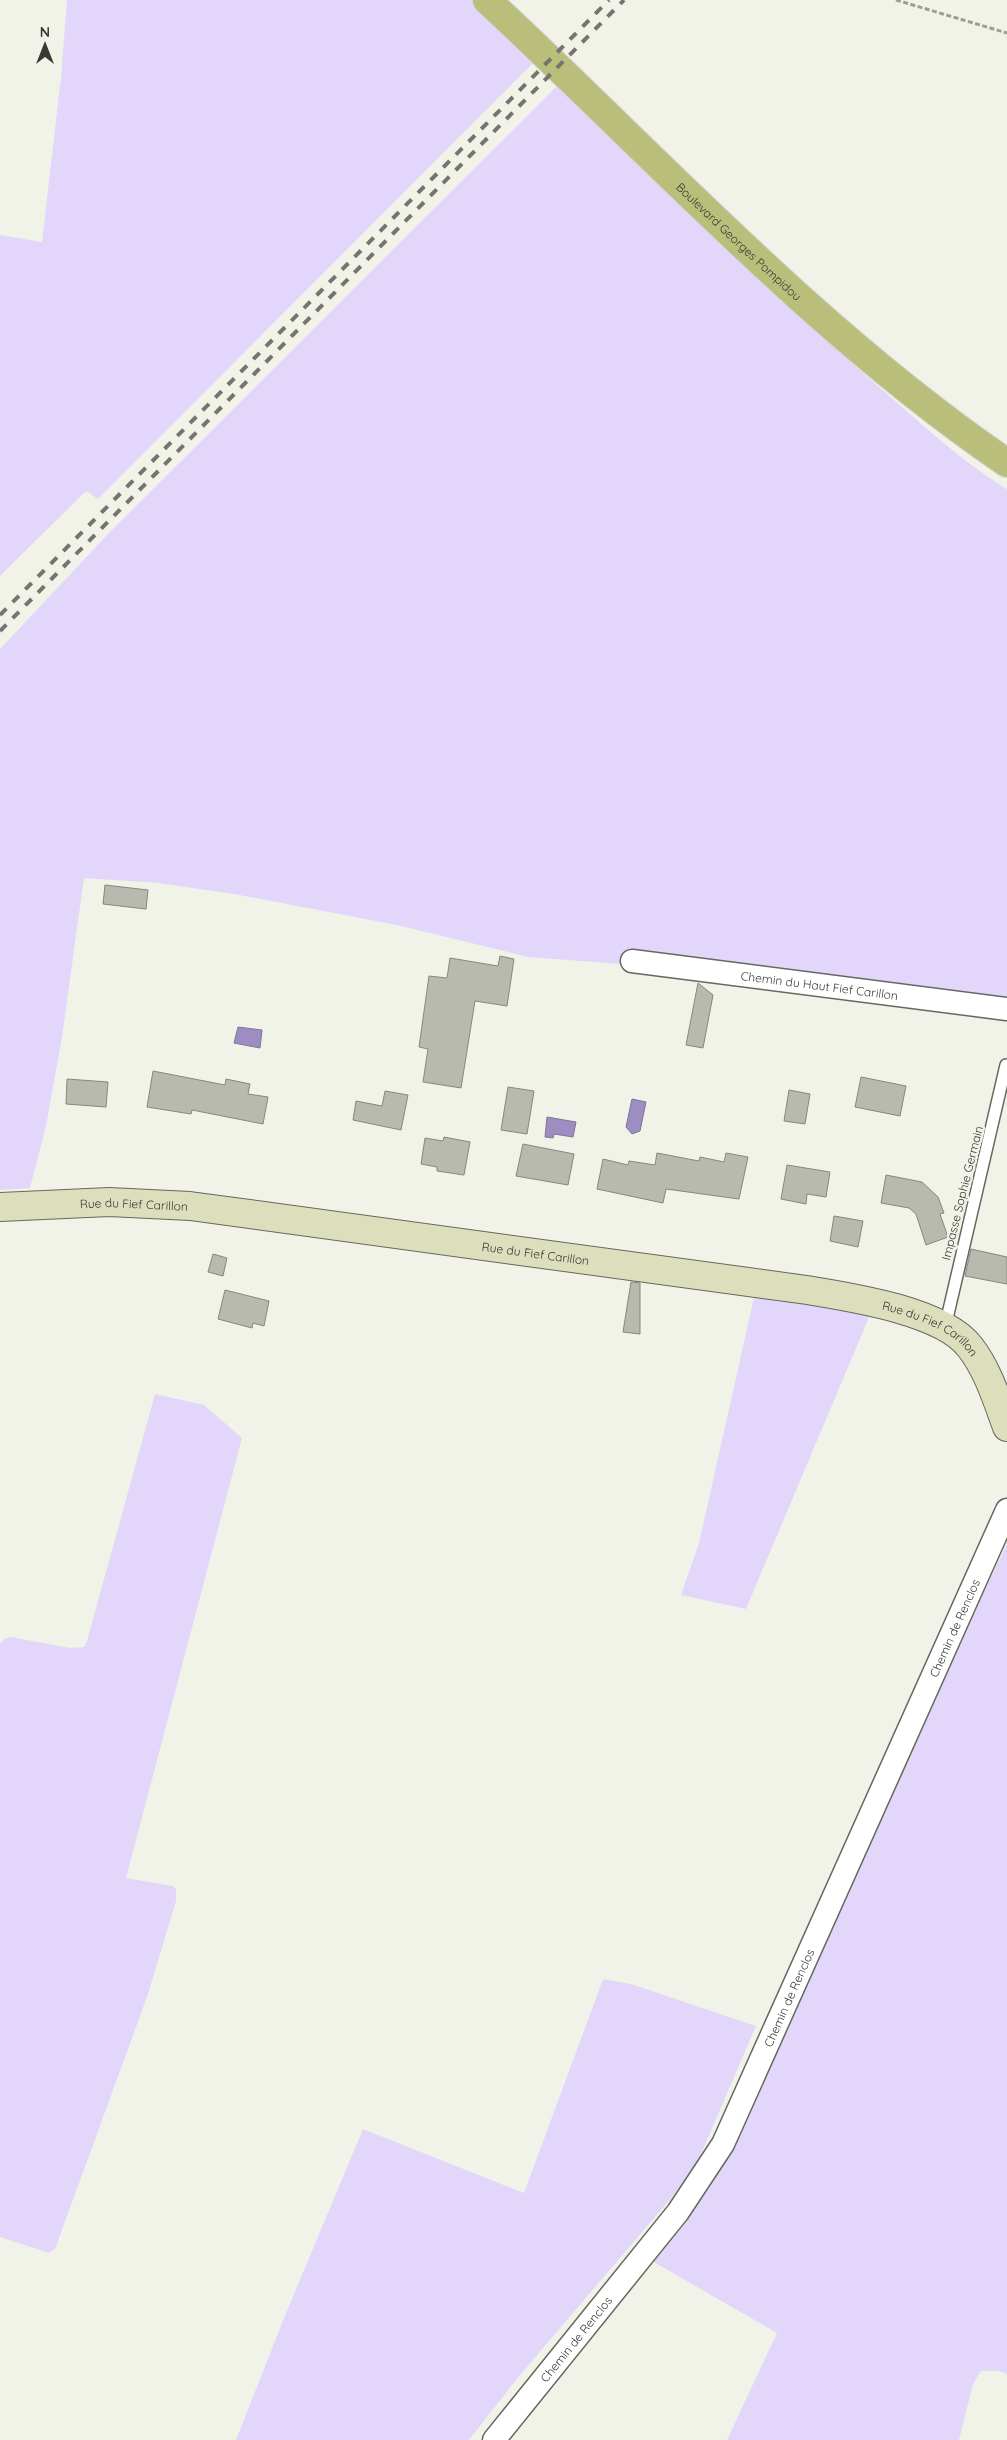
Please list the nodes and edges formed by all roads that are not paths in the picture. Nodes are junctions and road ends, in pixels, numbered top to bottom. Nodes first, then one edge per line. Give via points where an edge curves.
1 (487, 0) edge
2 (504, 0) edge
3 (1007, 448) edge
4 (1007, 464) edge
5 (632, 962) dead end
6 (1007, 1009) edge
7 (1006, 1065) edge
8 (0, 1206) edge
9 (945, 1327) junction
10 (1007, 1427) edge
11 (1007, 1510) edge
12 (494, 2440) edge

1 - 4 main road, Boulevard Georges Pompidou via 814,311 903,385
2 - 3 main road, Boulevard Georges Pompidou via 808,290 911,376
5 - 6 street, Chemin du Haut Fief Carillon
7 - 9 lane, Impasse Sophie Germain
8 - 9 street, Rue du Fief Carillon via 109,1202 207,1208 807,1290 856,1298
9 - 10 street, Rue du Fief Carillon via 970,1346
11 - 12 street, Chemin de Renclos via 723,2144 678,2212

